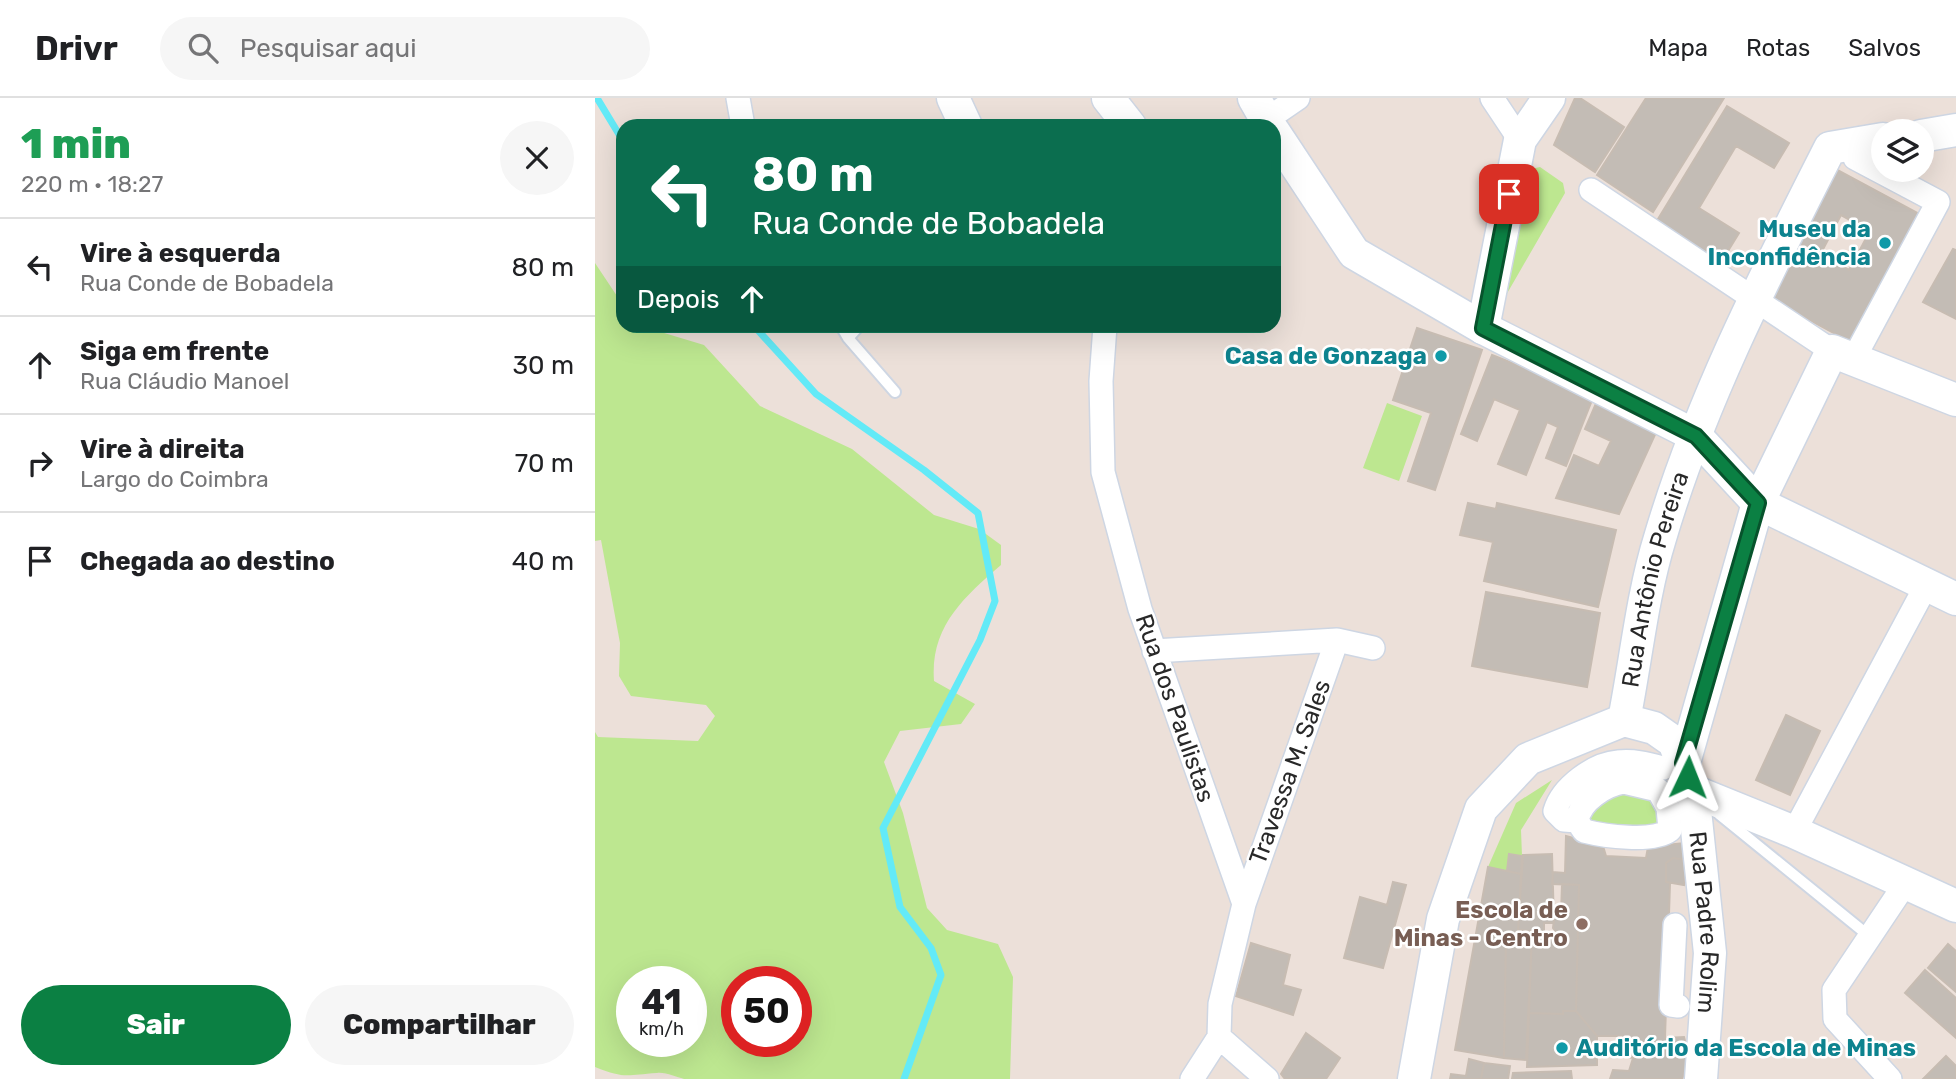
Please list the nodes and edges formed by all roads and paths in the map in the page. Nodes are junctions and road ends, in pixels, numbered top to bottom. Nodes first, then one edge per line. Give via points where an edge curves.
1 (740, 98) edge
2 (953, 98) edge
3 (1108, 98) edge
4 (1298, 98) edge
5 (1492, 98) edge
6 (1549, 98) edge
7 (742, 119) edge
8 (749, 119) edge
9 (963, 119) edge
10 (1124, 119) edge
11 (1266, 119) edge
12 (1956, 130) edge
13 (1934, 134) edge
14 (1520, 140) junction
15 (1871, 141) edge
16 (1281, 144) edge
17 (1855, 158) dead end
18 (1591, 190) dead end
19 (1754, 297) junction
20 (1483, 328) junction
21 (845, 333) edge
22 (853, 333) edge
23 (1104, 333) edge
24 (848, 338) junction
25 (1842, 356) junction
26 (895, 393) dead end
27 (1956, 400) edge
28 (1696, 436) junction
29 (1758, 503) junction
30 (1927, 584) junction
31 (1956, 599) edge
32 (1337, 640) junction
33 (1373, 648) dead end
34 (1154, 651) junction
35 (1624, 720) junction
36 (1680, 774) junction
37 (1560, 821) dead end
38 (1794, 832) junction
39 (1905, 884) junction
40 (1244, 904) junction
41 (1956, 906) edge
42 (1675, 925) dead end
43 (1869, 936) junction
44 (1678, 1006) dead end
45 (1219, 1037) junction
46 (1192, 1079) edge
47 (1266, 1079) edge
48 (1414, 1079) edge
49 (1701, 1079) edge
50 (1890, 1079) edge

1 - 7 street
1 - 8 lane
2 - 9 street
3 - 10 street
4 - 11 street
5 - 14 street
6 - 14 street
12 - 13 street
14 - 20 street
15 - 19 street, Rua Antônio Pereira via 1830,148
16 - 20 street via 1354,253
17 - 25 street via 1938,202
18 - 19 street
19 - 25 street
19 - 28 street, Rua Antônio Pereira
20 - 28 street
21 - 24 lane
22 - 24 lane
23 - 34 street, Rua dos Paulistas via 1103,471
24 - 26 lane
25 - 27 street
25 - 29 street
28 - 29 street
28 - 35 street, Rua Antônio Pereira via 1659,539
29 - 30 street
29 - 36 street
30 - 31 street
30 - 38 street
32 - 33 street
32 - 34 street
32 - 40 street, Travessa M. Sales
34 - 40 street, Rua dos Paulistas
35 - 36 street, Rua Padre Rolim via 1660,730 1674,742
35 - 48 street via 1528,759 1481,809 1443,919
36 - 37 street via 1625,762 1600,767 1558,802
36 - 38 street
36 - 43 lane
36 - 49 street, Rua Padre Rolim via 1710,953
38 - 39 street
39 - 41 street
39 - 43 street
40 - 45 street via 1220,1004
42 - 44 street via 1671,1005
43 - 50 street via 1834,990 1835,1019
45 - 46 street
45 - 47 street

